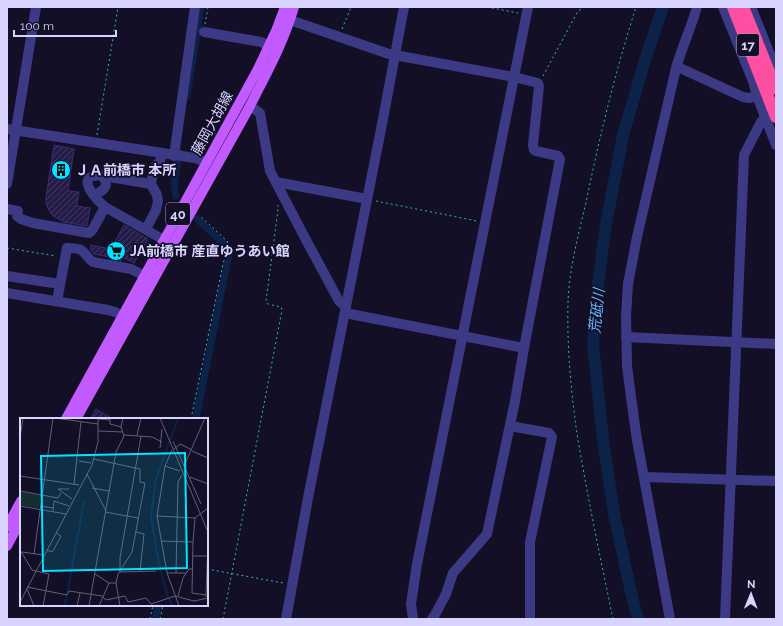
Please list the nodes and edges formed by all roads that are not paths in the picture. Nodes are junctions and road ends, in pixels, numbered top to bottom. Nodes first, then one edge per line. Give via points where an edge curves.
1 (36, 7) edge
2 (195, 7) edge
3 (285, 7) edge
4 (294, 7) edge
5 (404, 7) edge
6 (697, 7) edge
7 (722, 7) edge
8 (733, 7) edge
9 (743, 7) edge
10 (750, 7) edge
11 (527, 11) edge
12 (290, 20) junction
13 (204, 32) road end
14 (269, 46) junction
15 (395, 54) junction
16 (776, 67) edge
17 (676, 68) junction
18 (514, 77) junction
19 (768, 81) edge
20 (757, 96) junction
21 (250, 106) junction
22 (771, 118) edge
23 (11, 130) edge
24 (776, 145) edge
25 (162, 154) junction
26 (177, 156) junction
27 (206, 162) junction
28 (102, 176) junction
29 (276, 182) junction
30 (7, 184) edge
31 (151, 184) junction
32 (94, 195) junction
33 (367, 199) junction
34 (105, 207) junction
35 (7, 209) edge
36 (146, 229) junction
37 (164, 240) junction
38 (7, 276) edge
39 (145, 276) junction
40 (60, 284) junction
41 (7, 293) edge
42 (57, 301) junction
43 (345, 310) junction
44 (126, 319) junction
45 (463, 336) junction
46 (626, 337) junction
47 (736, 343) junction
48 (776, 344) edge
49 (524, 348) junction
50 (67, 418) edge
51 (76, 418) edge
52 (510, 426) junction
53 (644, 477) junction
54 (731, 479) junction
55 (776, 481) edge
56 (20, 503) edge
57 (20, 522) edge
58 (7, 527) edge
59 (7, 546) edge
60 (286, 619) edge
61 (413, 619) edge
62 (432, 619) edge
63 (530, 619) edge
64 (670, 619) edge
65 (725, 619) edge

1 - 23 street via 23,91
2 - 26 street
3 - 14 main road, 藤岡大胡線 / 40
4 - 12 main road, 藤岡大胡線 / 40
5 - 15 street
6 - 17 street
7 - 19 street
8 - 19 highway, 17
9 - 19 highway, 17
10 - 16 street
11 - 18 street
12 - 15 street
12 - 21 main road, 藤岡大胡線 / 40
13 - 14 street via 261,42
14 - 27 main road, 藤岡大胡線 / 40
15 - 18 street
15 - 33 street
17 - 20 street via 743,97
17 - 46 street via 628,284
18 - 45 street
18 - 49 street via 538,83 539,86 532,145 534,150 558,156 560,159
19 - 20 street
19 - 22 highway, 17
20 - 22 street
21 - 29 street via 260,113 270,171
21 - 44 main road, 藤岡大胡線 / 40 via 193,209
22 - 24 street
22 - 47 street via 761,122 744,155
23 - 25 street
23 - 30 street
25 - 26 street
25 - 31 street via 154,168
26 - 27 street
27 - 37 main road, 藤岡大胡線 / 40
28 - 31 street
28 - 32 street via 106,180 106,185
28 - 32 street via 89,178 88,186
29 - 33 street
29 - 43 street via 282,203
31 - 36 street via 158,200
32 - 34 street
33 - 43 street
34 - 35 street via 89,233 21,220 17,216 18,211
34 - 36 street
36 - 37 street
37 - 39 main road, 藤岡大胡線 / 40
38 - 40 street
39 - 40 street via 131,269 93,262 78,249 67,248
39 - 44 main road, 藤岡大胡線 / 40
40 - 42 street
41 - 42 street
42 - 44 street via 108,310
43 - 45 street
43 - 60 street
44 - 50 main road, 藤岡大胡線 / 40
44 - 51 main road, 藤岡大胡線 / 40
45 - 49 street
45 - 61 street via 417,564 411,604
46 - 47 street
46 - 53 street via 627,366
47 - 48 street
47 - 54 street
49 - 52 street
52 - 62 street via 487,534 453,573 446,594
52 - 63 street via 549,433 552,437 530,542
53 - 54 street
53 - 64 street
54 - 55 street
54 - 65 street
56 - 58 main road
57 - 59 main road

